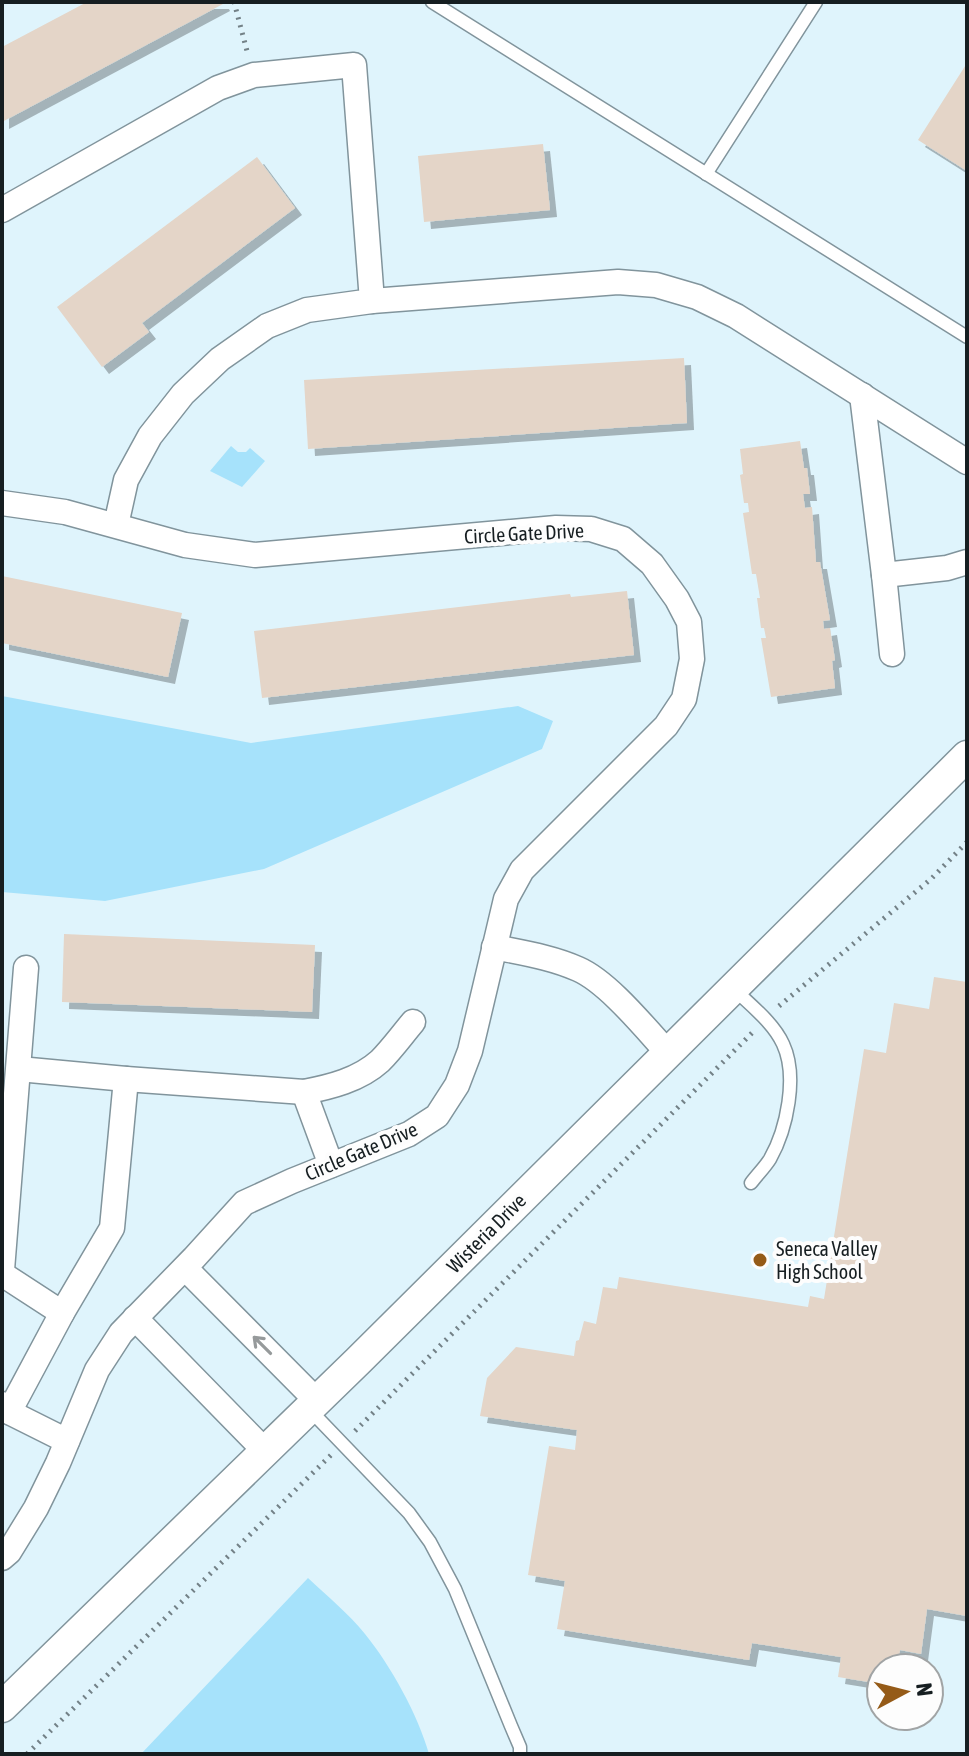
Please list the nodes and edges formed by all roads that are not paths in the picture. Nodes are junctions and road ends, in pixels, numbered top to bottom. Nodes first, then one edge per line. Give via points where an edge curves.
1 (432, 2) edge
2 (816, 2) edge
3 (706, 174) junction
4 (2, 210) edge
5 (372, 301) junction
6 (967, 337) edge
7 (862, 395) junction
8 (967, 462) edge
9 (2, 503) edge
10 (116, 525) junction
11 (967, 562) edge
12 (884, 575) junction
13 (892, 654) dead end
14 (967, 756) edge
15 (494, 947) junction
16 (26, 968) dead end
17 (733, 988) junction
18 (413, 1022) dead end
19 (668, 1053) junction
20 (19, 1069) junction
21 (126, 1079) junction
22 (304, 1092) junction
23 (331, 1165) junction
24 (751, 1183) dead end
25 (185, 1268) junction
26 (2, 1272) edge
27 (62, 1313) junction
28 (135, 1318) junction
29 (313, 1405) junction
30 (6, 1408) edge
31 (67, 1441) junction
32 (265, 1451) junction
33 (2, 1558) edge
34 (2, 1707) edge
35 (520, 1754) edge

1 - 3 lane
2 - 3 lane
3 - 6 lane
4 - 5 street via 218,88 254,75 354,65
5 - 7 street via 618,282 656,285 736,316
5 - 10 street via 307,310 267,326 220,359 150,436 126,480
7 - 8 street
7 - 12 street
9 - 10 street, Circle Gate Drive
10 - 15 street, Circle Gate Drive via 185,545 255,555 591,529 623,539 652,564 689,622 692,659 684,699 666,726 522,870 506,899
11 - 12 street
12 - 13 street
14 - 17 street, Wisteria Drive
15 - 19 street via 581,970 610,991
15 - 23 street, Circle Gate Drive via 470,1051 437,1116 409,1134
16 - 20 street
17 - 19 street, Wisteria Drive
17 - 24 lane via 782,1041 791,1064 786,1122 770,1160
18 - 22 street via 379,1062 354,1078
19 - 29 street, Wisteria Drive
20 - 21 street
20 - 26 street
21 - 22 street
21 - 27 street via 112,1228
22 - 23 street
23 - 25 street, Circle Gate Drive via 244,1203
25 - 28 street, Circle Gate Drive
29 -> 25 street
26 - 27 street
27 - 30 street
28 - 31 street, Circle Gate Drive via 97,1370
28 - 32 street
29 - 32 street, Wisteria Drive
29 - 35 lane via 430,1542 461,1602
30 - 31 street
31 - 33 street, Circle Gate Drive via 36,1508
32 - 34 street, Wisteria Drive

